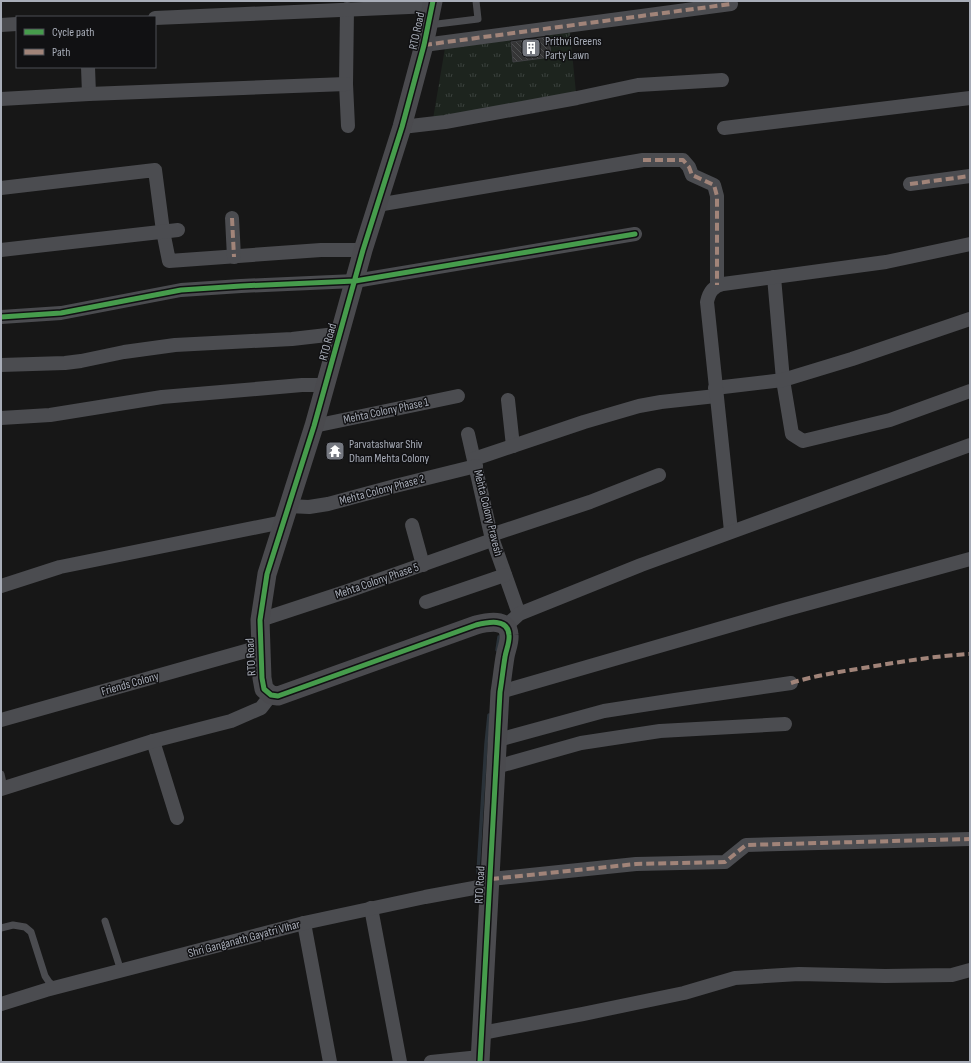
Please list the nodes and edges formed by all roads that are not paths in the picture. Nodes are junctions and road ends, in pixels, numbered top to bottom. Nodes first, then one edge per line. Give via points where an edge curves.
1 (476, 1) edge
2 (433, 3) edge
3 (731, 4) dead end
4 (347, 9) junction
5 (156, 18) edge
6 (1, 24) edge
7 (16, 24) edge
8 (428, 25) junction
9 (424, 45) junction
10 (88, 68) edge
11 (722, 80) dead end
12 (346, 84) junction
13 (89, 94) junction
14 (970, 98) edge
15 (1, 99) edge
16 (348, 126) dead end
17 (402, 127) junction
18 (724, 128) dead end
19 (970, 176) edge
20 (910, 184) dead end
21 (1, 188) edge
22 (377, 205) junction
23 (232, 218) dead end
24 (178, 230) dead end
25 (163, 231) junction
26 (635, 234) dead end
27 (970, 244) edge
28 (1, 250) edge
29 (363, 250) junction
30 (234, 257) junction
31 (774, 277) junction
32 (355, 281) junction
33 (717, 285) junction
34 (1, 317) edge
35 (970, 319) edge
36 (340, 336) junction
37 (1, 365) edge
38 (783, 380) junction
39 (326, 387) junction
40 (970, 391) edge
41 (715, 392) junction
42 (458, 396) dead end
43 (508, 400) dead end
44 (1, 418) edge
45 (314, 426) junction
46 (468, 434) dead end
47 (970, 445) edge
48 (512, 446) junction
49 (475, 462) junction
50 (659, 475) dead end
51 (286, 514) junction
52 (412, 525) dead end
53 (731, 532) junction
54 (492, 537) junction
55 (970, 559) edge
56 (423, 565) junction
57 (505, 575) junction
58 (1, 586) edge
59 (426, 602) dead end
60 (260, 620) junction
61 (512, 620) junction
62 (260, 647) junction
63 (790, 683) dead end
64 (500, 692) junction
65 (271, 695) junction
66 (1, 720) edge
67 (785, 724) dead end
68 (498, 740) junction
69 (154, 741) junction
70 (496, 767) junction
71 (1, 774) edge
72 (3, 789) edge
73 (177, 818) dead end
74 (970, 839) edge
75 (490, 882) junction
76 (371, 908) junction
77 (105, 921) dead end
78 (304, 923) junction
79 (1, 928) edge
80 (970, 970) edge
81 (121, 971) junction
82 (56, 988) junction
83 (1, 1004) edge
84 (482, 1033) junction
85 (480, 1059) edge
86 (330, 1062) edge
87 (400, 1062) edge
88 (432, 1062) edge

1 - 8 lane via 478,18
2 - 4 street
2 - 8 street, RTO Road
3 - 9 street
4 - 5 street
4 - 12 street
6 - 7 street
8 - 9 street, RTO Road
9 - 17 street, RTO Road
10 - 13 street
11 - 17 street via 638,85 446,122
12 - 13 street
12 - 16 street
13 - 15 street
14 - 18 street
17 - 22 street, RTO Road
19 - 20 street
21 - 25 street via 155,170
22 - 29 street, RTO Road
22 - 33 street via 643,160 683,160 692,175 714,185 717,196
23 - 30 street
24 - 25 street
25 - 28 street
25 - 30 street via 169,261
26 - 32 street
27 - 31 street via 886,262
29 - 30 street via 321,250
29 - 32 street, RTO Road
31 - 33 street
31 - 38 street
32 - 34 street via 181,290 61,313
32 - 36 street, RTO Road
33 - 41 street via 708,293 707,302
35 - 38 street, Mehta Colony Phase 2
36 - 37 street via 176,345 76,362
36 - 39 street, RTO Road
38 - 40 street via 792,434 803,441 890,420
38 - 41 street, Mehta Colony Phase 2
39 - 44 street via 302,385 170,396 50,415
39 - 45 street, RTO Road
41 - 48 street, Mehta Colony Phase 2 via 639,406
41 - 53 street
42 - 45 street, Mehta Colony Phase 1
43 - 48 street
45 - 51 street, RTO Road
46 - 49 street, Mehta Colony Pravesh
47 - 53 street
48 - 49 street, Mehta Colony Phase 2
49 - 51 street, Mehta Colony Phase 2
49 - 54 street, Mehta Colony Pravesh
50 - 54 street, Mehta Colony Phase 5
51 - 58 street, Mehta Colony Phase 2 via 60,567
51 - 60 street, RTO Road via 268,574
52 - 56 street
53 - 61 street via 641,565
54 - 56 street, Mehta Colony Phase 5
54 - 57 street, Mehta Colony Pravesh
55 - 64 street
56 - 60 street, Mehta Colony Phase 5
57 - 59 street
57 - 61 street, Mehta Colony Pravesh
60 - 62 street, RTO Road
61 - 64 street, RTO Road via 508,630 510,637
61 - 65 street via 476,624 286,694
62 - 65 street, RTO Road via 264,689
62 - 66 street, Friends Colony
63 - 68 street via 604,711
64 - 68 street, RTO Road
65 - 69 street via 261,708 231,721
67 - 70 street via 660,731 581,743
68 - 70 street, RTO Road
69 - 72 street
69 - 73 street
70 - 75 street, RTO Road
71 - 72 lane
74 - 75 street, Shri Ganganath Gayatri VIhar via 746,845 725,862 636,864
75 - 76 street, Shri Ganganath Gayatri VIhar
75 - 84 street, RTO Road
76 - 78 street, Shri Ganganath Gayatri VIhar
76 - 87 street
77 - 81 lane
78 - 81 street, Shri Ganganath Gayatri VIhar
78 - 86 street
79 - 82 lane via 13,925 25,927 31,932 45,976
80 - 84 street via 952,975 799,974 735,978 684,993
81 - 82 street, Shri Ganganath Gayatri VIhar
82 - 83 street, Shri Ganganath Gayatri VIhar
84 - 85 street, RTO Road
85 - 88 street

